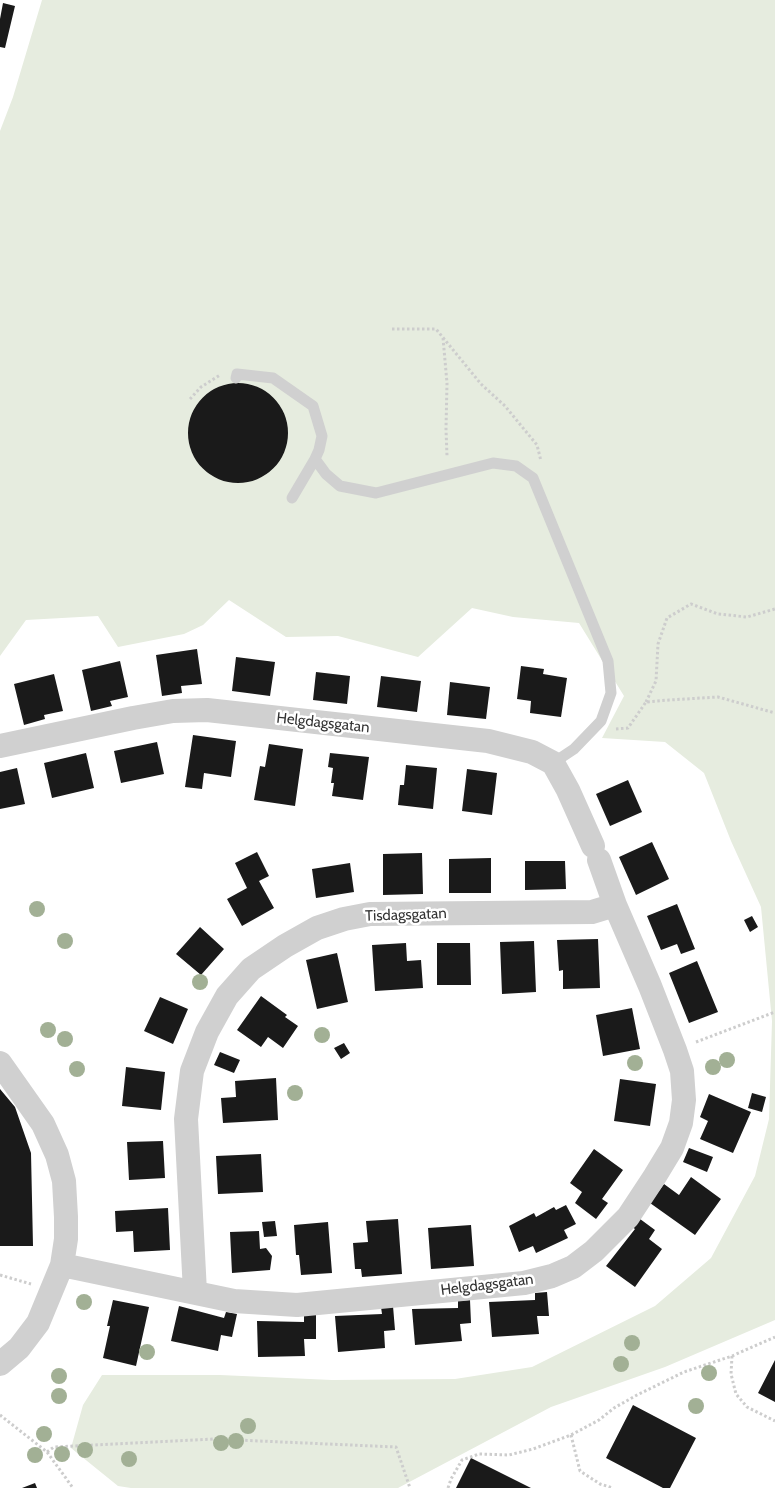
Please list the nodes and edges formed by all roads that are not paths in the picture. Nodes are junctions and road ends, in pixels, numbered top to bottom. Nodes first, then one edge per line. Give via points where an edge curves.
1 (237, 376) road end
2 (316, 459) junction
3 (292, 498) dead end
4 (0, 746) edge
5 (553, 763) junction
6 (614, 905) junction
7 (0, 1063) edge
8 (62, 1265) junction
9 (195, 1292) junction
10 (0, 1364) edge

1 - 2 lane via 272,378 313,406 322,436
2 - 3 lane
2 - 5 lane via 340,486 376,493 493,463 516,466 533,478 608,661 611,694 601,721 574,750
4 - 5 street, Helgdagsgatan via 173,711 207,710 488,742 532,752
5 - 6 street, Helgdagsgatan via 596,853
6 - 9 street, Tisdagsgatan via 592,912 370,914 317,928 250,970 227,996 207,1032 192,1071 186,1119
6 - 9 street, Helgdagsgatan via 675,1050 682,1071 684,1100 672,1148 628,1217 594,1251 552,1276 524,1283 297,1305 234,1301
7 - 8 street via 43,1124 57,1155 64,1181 66,1218
8 - 9 street, Helgdagsgatan
8 - 10 street via 38,1323 19,1348

